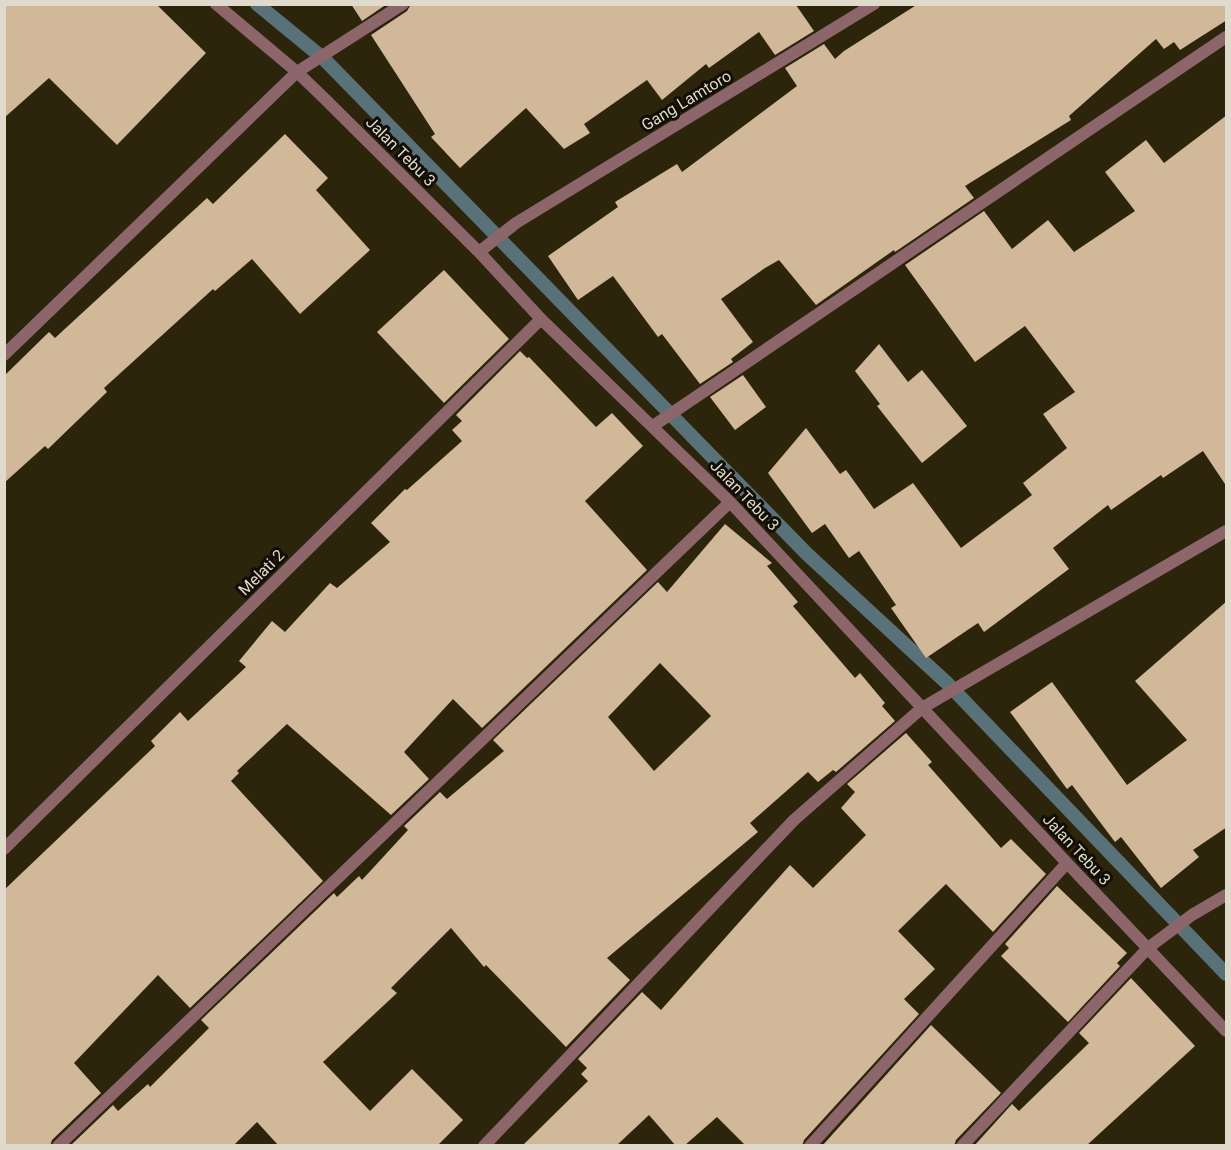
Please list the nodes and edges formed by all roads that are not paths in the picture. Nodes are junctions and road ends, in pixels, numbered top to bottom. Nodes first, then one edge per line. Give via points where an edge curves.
1 (216, 4) edge
2 (403, 4) edge
3 (874, 4) edge
4 (1227, 37) edge
5 (301, 69) junction
6 (483, 250) junction
7 (541, 320) junction
8 (4, 355) edge
9 (653, 426) junction
10 (730, 502) junction
11 (1227, 531) edge
12 (922, 708) junction
13 (4, 849) edge
14 (1067, 863) junction
15 (1227, 895) edge
16 (1148, 948) junction
17 (1227, 1031) edge
18 (58, 1146) edge
19 (484, 1146) edge
20 (810, 1146) edge
21 (962, 1146) edge

1 - 5 street, Jalan Tebu 3
2 - 5 street
3 - 6 street, Gang Lamtoro via 516,223
4 - 9 street
5 - 6 street, Jalan Tebu 3
5 - 8 street
6 - 7 street, Jalan Tebu 3
7 - 9 street, Jalan Tebu 3
7 - 13 street, Melati 2
9 - 10 street, Jalan Tebu 3
10 - 12 street, Jalan Tebu 3
10 - 18 street
11 - 12 street
12 - 14 street, Jalan Tebu 3
12 - 19 street via 794,820
14 - 16 street, Jalan Tebu 3
14 - 20 street
15 - 16 street
16 - 17 street, Jalan Tebu 3
16 - 21 street

